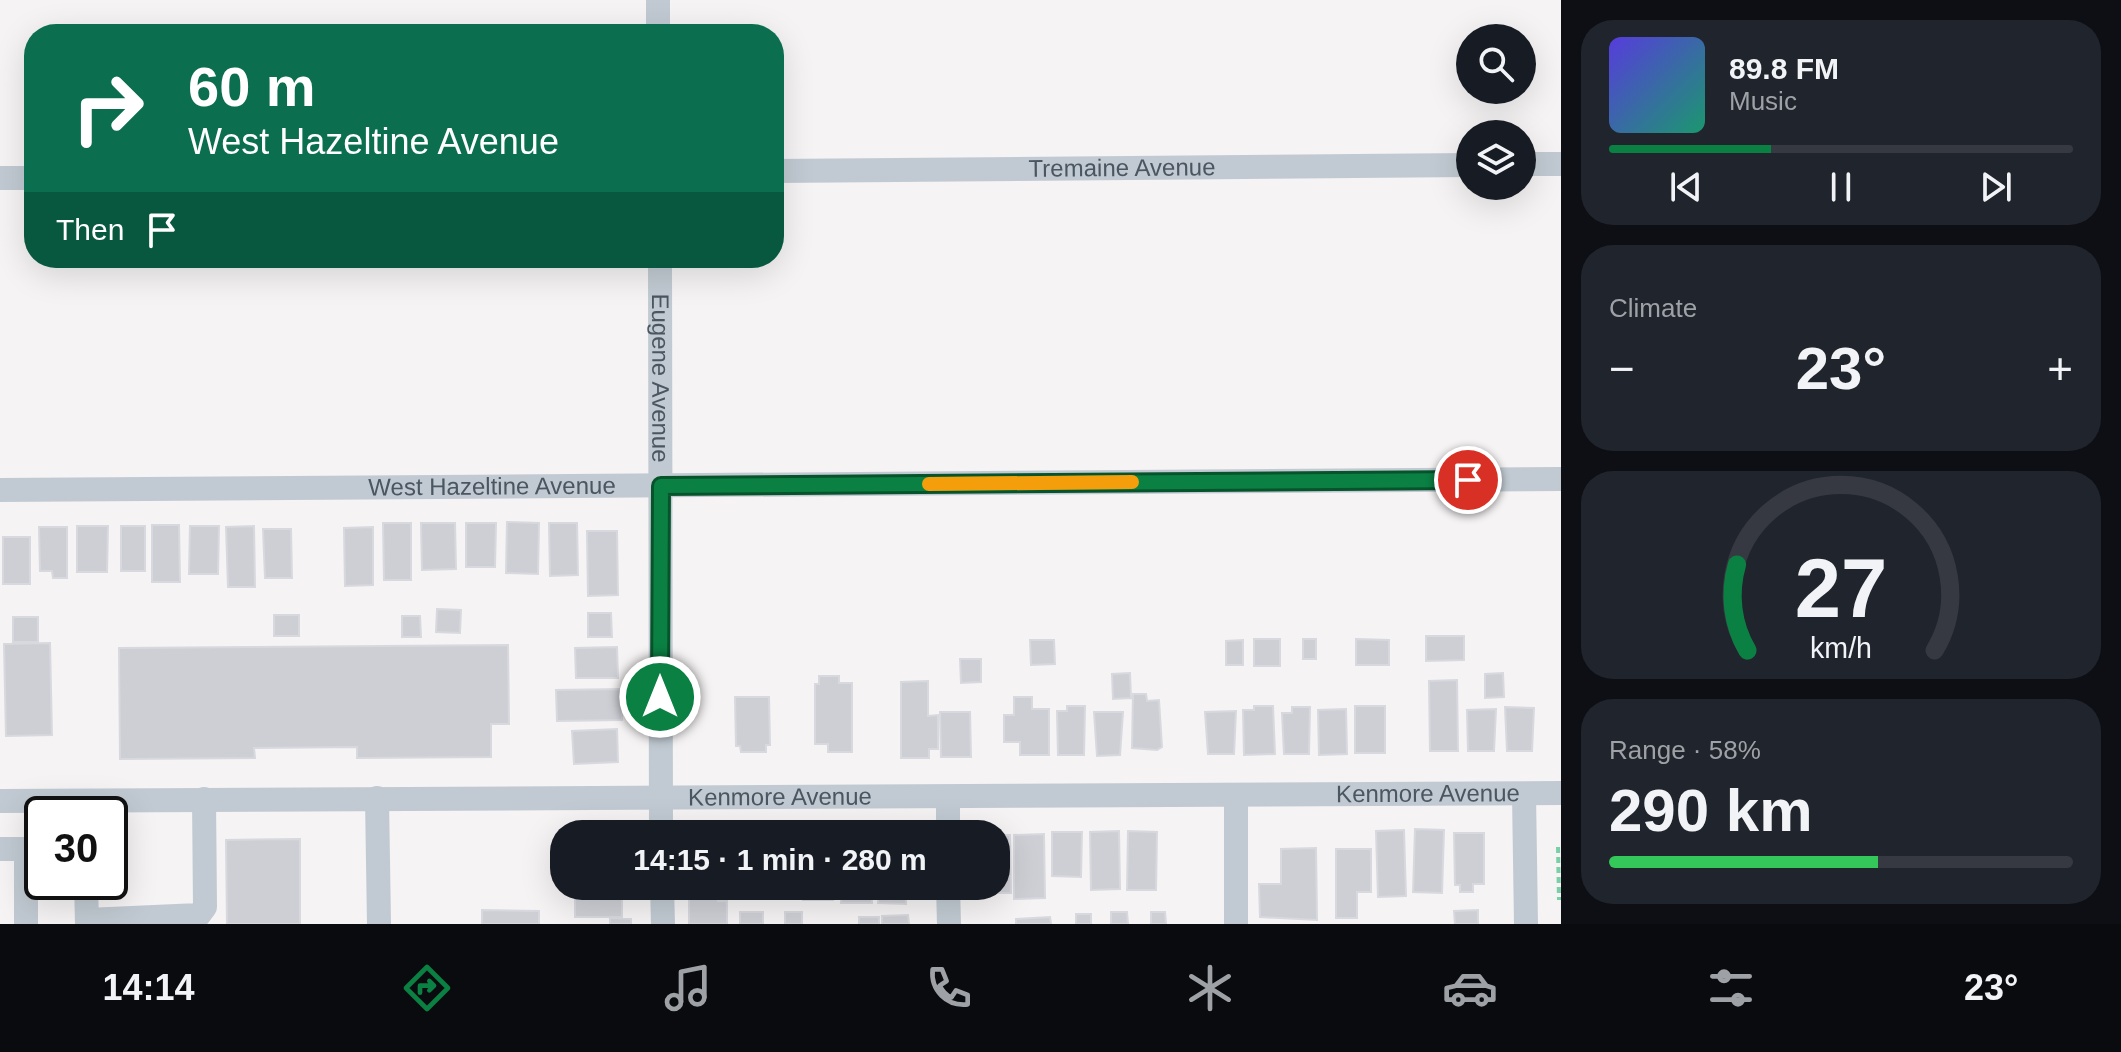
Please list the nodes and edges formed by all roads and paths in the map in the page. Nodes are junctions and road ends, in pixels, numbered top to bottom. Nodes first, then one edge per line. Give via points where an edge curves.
1 (658, 0) edge
2 (658, 24) edge
3 (1536, 164) edge
4 (1561, 164) edge
5 (1456, 165) edge
6 (784, 171) edge
7 (0, 178) edge
8 (24, 178) edge
9 (660, 268) edge
10 (1561, 479) edge
11 (661, 486) junction
12 (0, 490) edge
13 (1561, 793) edge
14 (1524, 794) junction
15 (659, 796) junction
16 (1236, 796) junction
17 (377, 798) junction
18 (948, 798) junction
19 (204, 799) junction
20 (0, 801) edge
21 (24, 803) edge
22 (128, 804) edge
23 (660, 820) edge
24 (948, 820) edge
25 (1558, 847) dead end
26 (0, 849) edge
27 (24, 849) edge
28 (29, 900) edge
29 (86, 900) edge
30 (662, 900) edge
31 (948, 900) edge
32 (1559, 900) dead end
33 (148, 921) edge
34 (87, 922) edge
35 (26, 924) edge
36 (379, 924) edge
37 (663, 924) edge
38 (949, 924) edge
39 (1236, 924) edge
40 (1526, 924) edge

1 - 2 street
3 - 4 street
5 - 6 street, Tremaine Avenue
7 - 8 street
9 - 11 street, Eugene Avenue
10 - 11 street, West Hazeltine Avenue
11 - 12 street, West Hazeltine Avenue
11 - 15 street, Eugene Avenue
13 - 14 street, Kenmore Avenue
14 - 16 street, Kenmore Avenue
14 - 40 street
15 - 17 street, Kenmore Avenue
15 - 18 street, Kenmore Avenue
15 - 23 street, Eugene Avenue
16 - 18 street, Kenmore Avenue
16 - 39 street
17 - 19 street, Kenmore Avenue
17 - 36 street
18 - 24 street
19 - 22 street, Kenmore Avenue
19 - 33 street via 205,907 199,915
20 - 21 street, Kenmore Avenue
25 - 32 path
26 - 27 street
28 - 35 street
29 - 34 street
30 - 37 street
31 - 38 street
33 - 34 street

